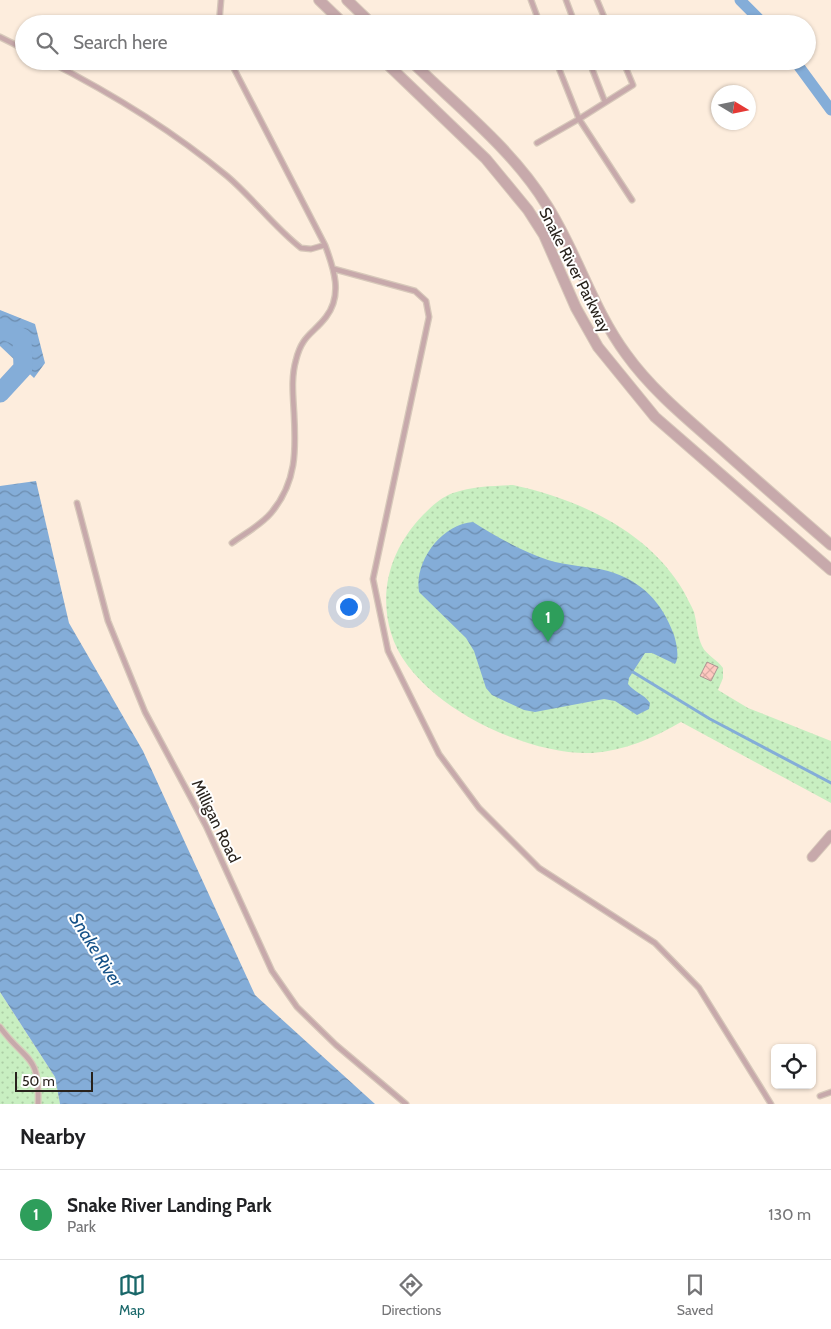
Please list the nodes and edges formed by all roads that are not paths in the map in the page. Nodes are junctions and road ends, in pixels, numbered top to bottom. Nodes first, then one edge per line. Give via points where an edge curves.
1 (222, 0) edge
2 (319, 0) edge
3 (347, 0) edge
4 (531, 0) edge
5 (566, 0) edge
6 (597, 0) edge
7 (220, 15) edge
8 (335, 15) edge
9 (363, 15) edge
10 (537, 15) edge
11 (572, 15) edge
12 (603, 15) edge
13 (0, 37) edge
14 (15, 44) edge
15 (65, 70) edge
16 (235, 70) edge
17 (393, 70) edge
18 (419, 70) edge
19 (560, 70) edge
20 (593, 70) edge
21 (626, 70) edge
22 (605, 102) junction
23 (579, 119) junction
24 (537, 143) dead end
25 (632, 200) dead end
26 (325, 245) junction
27 (334, 269) junction
28 (78, 503) dead end
29 (232, 543) dead end
30 (831, 545) edge
31 (831, 570) edge
32 (831, 835) edge
33 (812, 857) dead end
34 (0, 1027) edge
35 (831, 1092) edge
36 (820, 1096) dead end
37 (38, 1104) edge
38 (406, 1104) edge
39 (771, 1104) edge

1 - 7 lane
2 - 8 street
3 - 9 street
4 - 10 lane
5 - 11 lane
6 - 12 lane
13 - 14 lane
15 - 26 lane via 102,89 200,154 300,248 311,250
16 - 26 lane
17 - 31 street, Snake River Parkway via 486,159 528,210 544,235 576,308 598,347 649,411
18 - 30 street, Snake River Parkway via 527,177 562,232 612,334 644,376 670,404
19 - 23 lane
20 - 22 lane
21 - 22 lane via 632,85
22 - 23 lane
23 - 24 lane
23 - 25 lane
26 - 27 lane
27 - 29 lane via 334,301 326,318 305,339 296,360 292,380 296,452 293,472 286,490 270,514
27 - 39 lane via 415,291 426,302 429,317 373,579 388,651 439,754 479,808 539,868 655,943 699,988
28 - 38 lane, Milligan Road via 108,621 145,712 206,826 272,971 303,1013 336,1046
32 - 33 street
34 - 37 lane via 36,1067
35 - 36 lane

